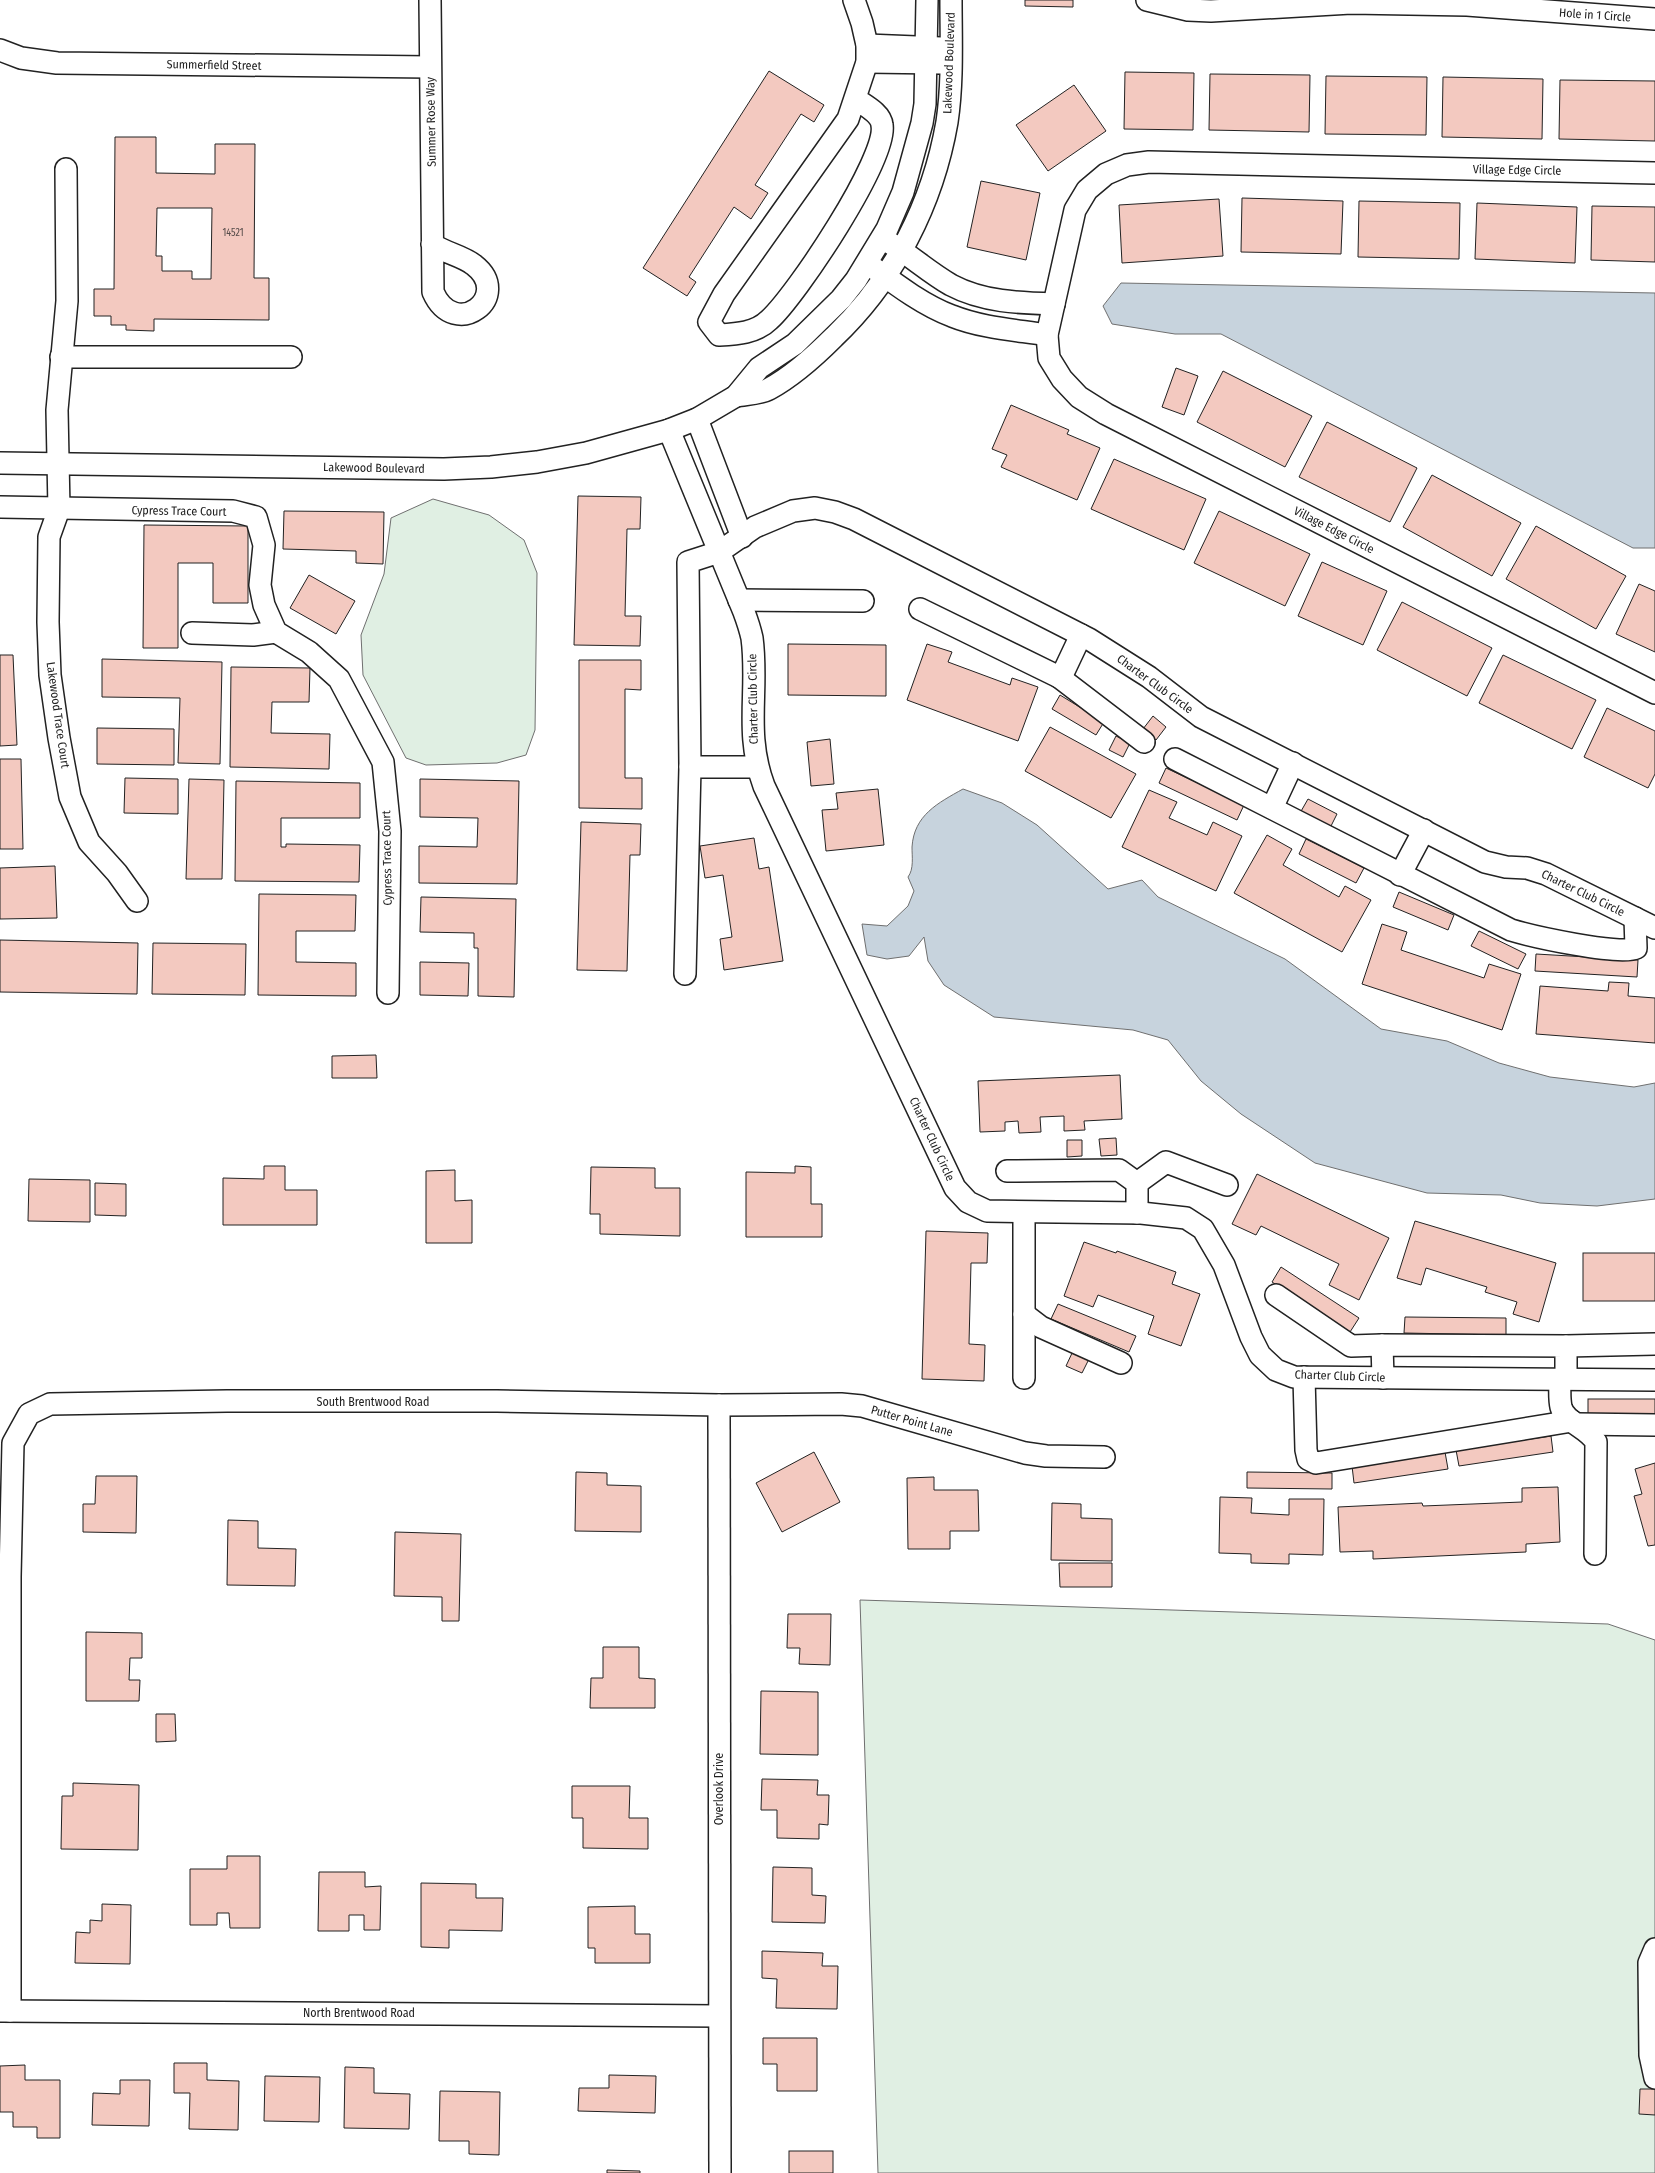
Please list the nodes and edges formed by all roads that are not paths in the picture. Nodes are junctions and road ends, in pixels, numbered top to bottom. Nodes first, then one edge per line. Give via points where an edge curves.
1 (430, 0) edge
2 (854, 0) edge
3 (927, 0) edge
4 (951, 0) edge
5 (1148, 0) edge
6 (1356, 2) edge
7 (1614, 8) edge
8 (1655, 20) edge
9 (0, 50) edge
10 (867, 54) junction
11 (927, 54) junction
12 (951, 56) junction
13 (430, 67) junction
14 (856, 99) junction
15 (66, 169) dead end
16 (1655, 173) edge
17 (882, 238) junction
18 (432, 244) dead end
19 (902, 250) junction
20 (866, 262) junction
21 (886, 277) junction
22 (989, 299) junction
23 (1054, 304) junction
24 (983, 325) junction
25 (1047, 335) junction
26 (60, 356) junction
27 (291, 357) dead end
28 (736, 396) junction
29 (697, 420) junction
30 (669, 430) junction
31 (0, 463) edge
32 (58, 465) junction
33 (0, 507) edge
34 (59, 509) junction
35 (742, 537) junction
36 (719, 552) junction
37 (739, 600) junction
38 (863, 601) dead end
39 (920, 609) dead end
40 (276, 632) junction
41 (192, 633) dead end
42 (1081, 635) junction
43 (1059, 677) junction
44 (1655, 693) edge
45 (1144, 742) dead end
46 (1175, 759) dead end
47 (1293, 763) junction
48 (690, 767) junction
49 (757, 767) junction
50 (1272, 808) junction
51 (1424, 830) junction
52 (1400, 875) junction
53 (137, 901) dead end
54 (1635, 918) junction
55 (1655, 928) edge
56 (685, 974) dead end
57 (388, 993) dead end
58 (1007, 1171) dead end
59 (1137, 1183) junction
60 (1227, 1185) dead end
61 (1024, 1213) junction
62 (1138, 1213) junction
63 (1276, 1295) dead end
64 (1024, 1314) junction
65 (1655, 1344) edge
66 (1382, 1345) junction
67 (1566, 1346) junction
68 (1122, 1363) dead end
69 (1304, 1377) junction
70 (1024, 1378) dead end
71 (1383, 1378) junction
72 (1563, 1379) junction
73 (1655, 1380) edge
74 (719, 1405) junction
75 (1575, 1423) junction
76 (1655, 1425) edge
77 (1104, 1456) dead end
78 (1595, 1554) dead end
79 (1655, 1949) edge
80 (5, 2011) edge
81 (719, 2016) junction
82 (1655, 2078) edge
83 (720, 2173) edge

1 - 13 street, Summer Rose Way
2 - 10 street
3 - 11 street, Lakewood Boulevard
4 - 12 street, Lakewood Boulevard
5 - 6 street, Hole in 1 Circle via 1188,10 1211,11
6 - 7 street, Hole in 1 Circle
7 - 8 street, Hole in 1 Circle
9 - 13 street, Summerfield Street via 21,58 57,63
10 - 11 street
10 - 14 street
11 - 12 street
11 - 17 street, Lakewood Boulevard via 922,124 911,169
12 - 19 street, Lakewood Boulevard via 948,112 942,144 922,209
13 - 18 street, Summer Rose Way
14 - 14 street via 848,119 724,294 710,322 719,335 743,334 769,321 798,285 862,187 882,142 883,123 876,113
15 - 26 street via 67,300
16 - 23 street, Village Edge Circle via 1149,162 1127,165 1106,174 1087,190 1075,210
17 - 19 street
17 - 20 street, Lakewood Boulevard
19 - 21 street, Lakewood Boulevard
19 - 22 street via 951,285
20 - 21 street
20 - 28 street, Lakewood Boulevard via 841,298 795,344 760,368
21 - 24 street via 950,316
21 - 28 street, Lakewood Boulevard via 850,322 803,366 768,390
22 - 23 street
22 - 24 street
23 - 25 street, Village Edge Circle
24 - 25 street
25 - 44 street, Village Edge Circle via 1050,358 1062,379 1080,397 1106,414
26 - 27 street
26 - 32 street via 56,410
28 - 29 street, Lakewood Boulevard
29 - 30 street, Lakewood Boulevard
29 - 35 street
30 - 32 street, Lakewood Boulevard via 586,453 491,467
30 - 36 street, Charter Club Circle
31 - 32 street, Lakewood Boulevard
32 - 34 street
33 - 34 street
34 - 40 street, Cypress Trace Court via 233,511 256,517 264,545 260,585 264,605
34 - 53 street, Lakewood Trace Court via 49,537 50,675 70,796 89,842
35 - 36 street, Charter Club Circle
35 - 42 street, Charter Club Circle via 755,527 794,511 815,508 835,512
36 - 37 street, Charter Club Circle
36 - 48 street, Charter Club Circle via 688,562
37 - 38 street
37 - 49 street, Charter Club Circle via 751,636 753,748
39 - 43 street
40 - 41 street via 254,635
40 - 57 street, Cypress Trace Court via 309,652 339,679 383,762 390,831
42 - 43 street
42 - 47 street, Charter Club Circle via 1130,664 1201,717
43 - 45 street
46 - 50 street
47 - 50 street
47 - 51 street, Charter Club Circle
48 - 49 street
48 - 56 street
49 - 61 street, Charter Club Circle via 955,1188 968,1202 988,1211
50 - 52 street
51 - 52 street
51 - 54 street, Charter Club Circle via 1485,862 1546,874
52 - 54 street via 1511,930 1531,936 1632,949 1637,944
54 - 55 street, Charter Club Circle
58 - 59 street via 1119,1170
59 - 60 street via 1166,1162
59 - 62 street
61 - 62 street, Charter Club Circle
61 - 64 street
62 - 69 street, Charter Club Circle via 1186,1218 1203,1229 1224,1265 1260,1355 1276,1370
63 - 66 street via 1350,1346
64 - 68 street via 1042,1327
64 - 70 street
65 - 67 street
66 - 67 street
66 - 71 street
67 - 72 street
69 - 71 street, Charter Club Circle
69 - 75 street via 1306,1450 1308,1459 1316,1463
71 - 72 street, Charter Club Circle
72 - 73 street, Charter Club Circle
72 - 75 street via 1561,1406
74 - 77 street, Putter Point Lane via 862,1406 1025,1453
74 - 80 street, South Brentwood Road via 227,1401 50,1404 29,1414 13,1443
74 - 81 street, Overlook Drive
75 - 76 street
75 - 78 street via 1591,1433 1596,1442
79 - 82 street via 1650,1963 1650,2055
80 - 81 street, North Brentwood Road
81 - 83 street, Overlook Drive

